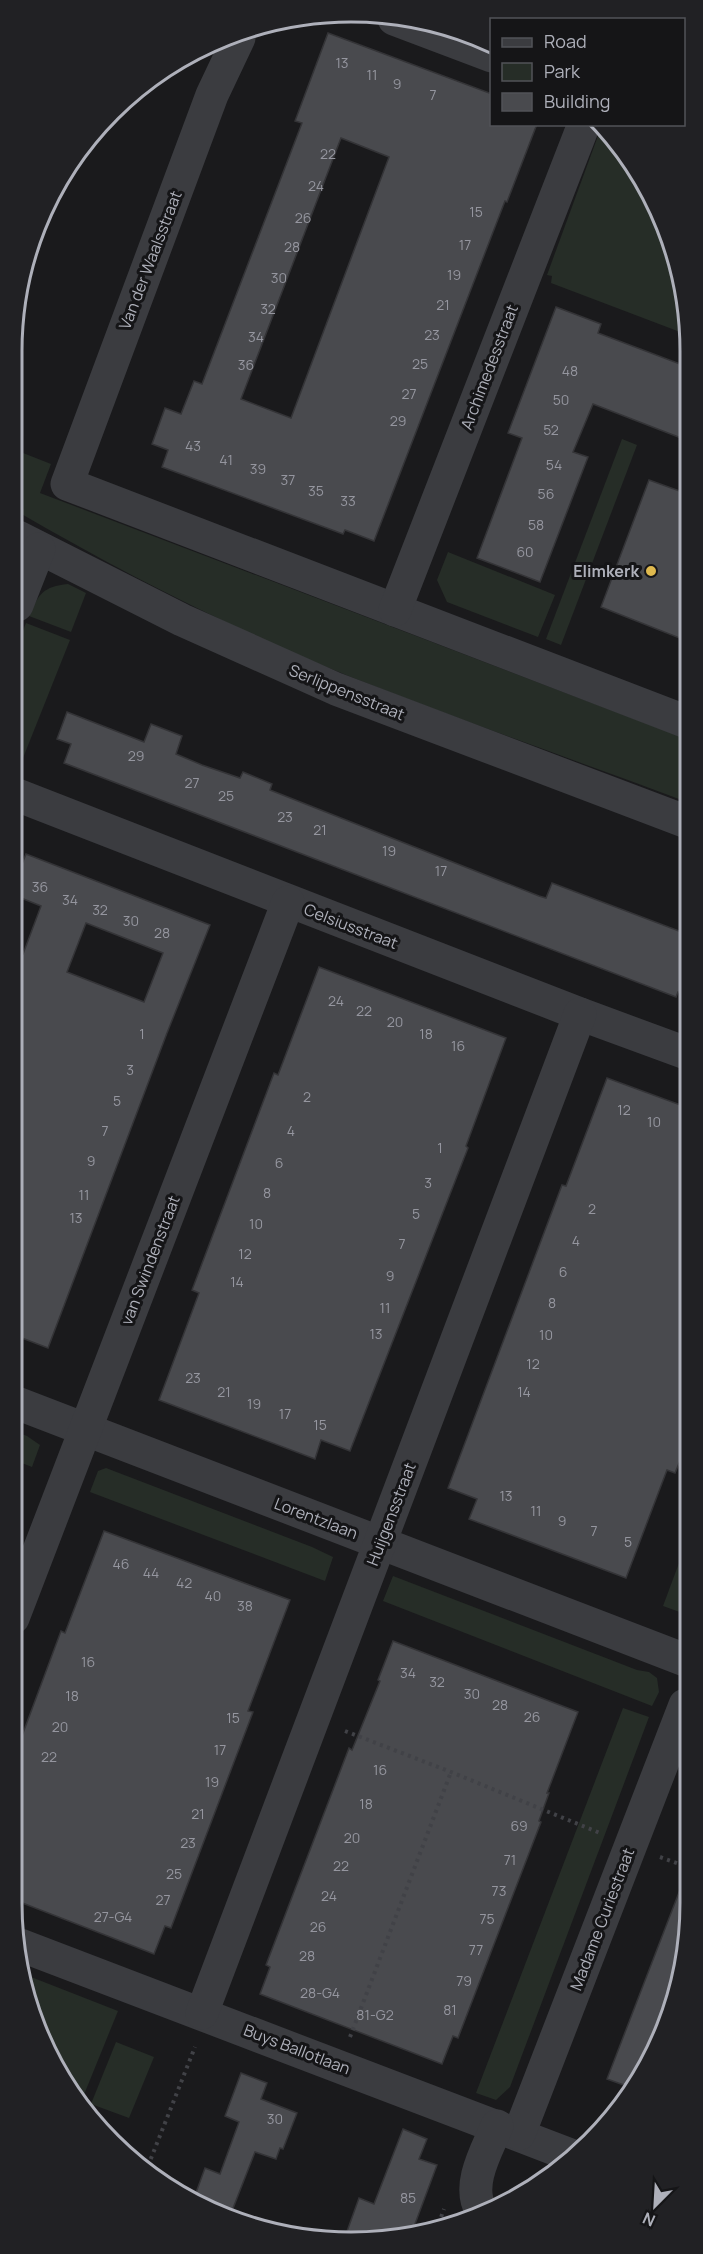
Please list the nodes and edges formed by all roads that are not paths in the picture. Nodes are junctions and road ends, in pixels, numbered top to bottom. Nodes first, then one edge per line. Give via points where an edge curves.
1 (428, 32) edge
2 (236, 44) edge
3 (490, 55) edge
4 (583, 126) edge
5 (28, 543) edge
6 (22, 577) edge
7 (394, 610) junction
8 (680, 719) edge
9 (22, 797) edge
10 (680, 819) edge
11 (288, 902) junction
12 (580, 1014) junction
13 (680, 1051) edge
14 (22, 1405) edge
15 (85, 1428) junction
16 (380, 1543) junction
17 (22, 1594) edge
18 (680, 1658) edge
19 (680, 1718) edge
20 (25, 1946) edge
21 (205, 2014) junction
22 (508, 2130) junction
23 (565, 2153) edge
24 (478, 2205) edge

1 - 3 street
2 - 7 street, Van der Waalsstraat via 212,95 67,484
4 - 7 street, Archimedesstraat
5 - 6 street
5 - 10 street, Serlippensstraat via 182,620 336,689
7 - 8 street
9 - 11 street, Celsiusstraat
11 - 12 street, Celsiusstraat
11 - 15 street, van Swindenstraat
12 - 13 street, Celsiusstraat
12 - 16 street, Huijgensstraat
14 - 15 street, Lorentzlaan
15 - 16 street, Lorentzlaan
15 - 17 street, van Swindenstraat
16 - 18 street, Lorentzlaan
16 - 21 street, Huijgensstraat
19 - 22 street, Madame Curiestraat
20 - 21 street, Buys Ballotlaan
21 - 22 street, Buys Ballotlaan
22 - 23 street, Buys Ballotlaan
22 - 24 street, Madame Curiestraat via 478,2175

